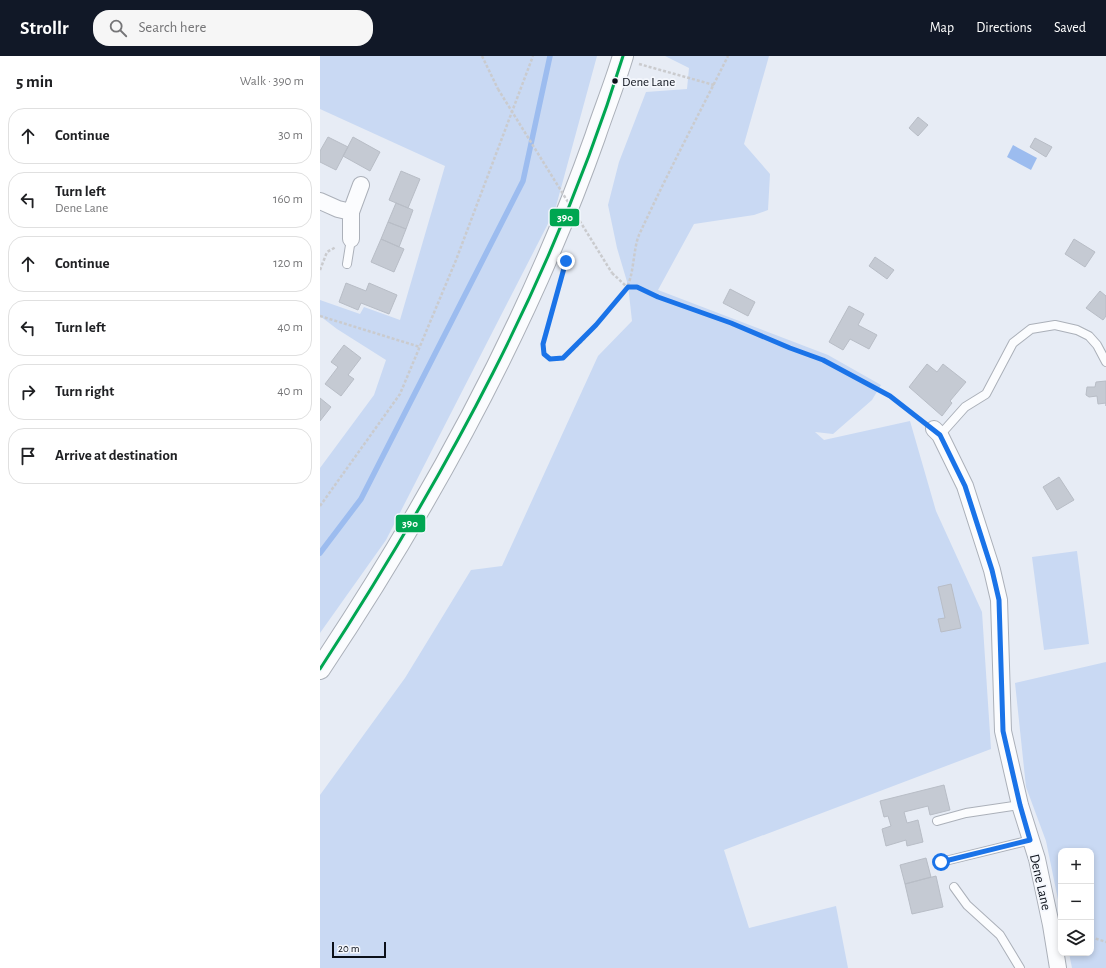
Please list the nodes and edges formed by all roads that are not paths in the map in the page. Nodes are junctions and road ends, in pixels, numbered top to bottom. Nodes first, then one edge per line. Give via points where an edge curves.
1 (622, 58) edge
2 (361, 185) dead end
3 (320, 201) edge
4 (351, 212) junction
5 (351, 239) joint
6 (347, 264) dead end
7 (1106, 362) edge
8 (937, 432) joint
9 (320, 669) edge
10 (1020, 805) junction
11 (938, 821) dead end
12 (1030, 840) junction
13 (941, 862) dead end
14 (954, 887) dead end
15 (1020, 968) edge
16 (1058, 968) edge

1 - 9 street via 577,186 551,250 474,414 395,553
2 - 4 street
3 - 4 street
4 - 5 street
5 - 6 lane
7 - 8 lane via 1097,344 1077,330 1054,325 1031,329 1013,343 986,394 965,407
8 - 10 street, Dene Lane via 965,486 999,600 1003,731
10 - 11 lane via 966,813
10 - 12 street, Dene Lane
12 - 13 lane
12 - 16 street, Dene Lane via 1037,859
14 - 15 lane via 967,905 1000,935

